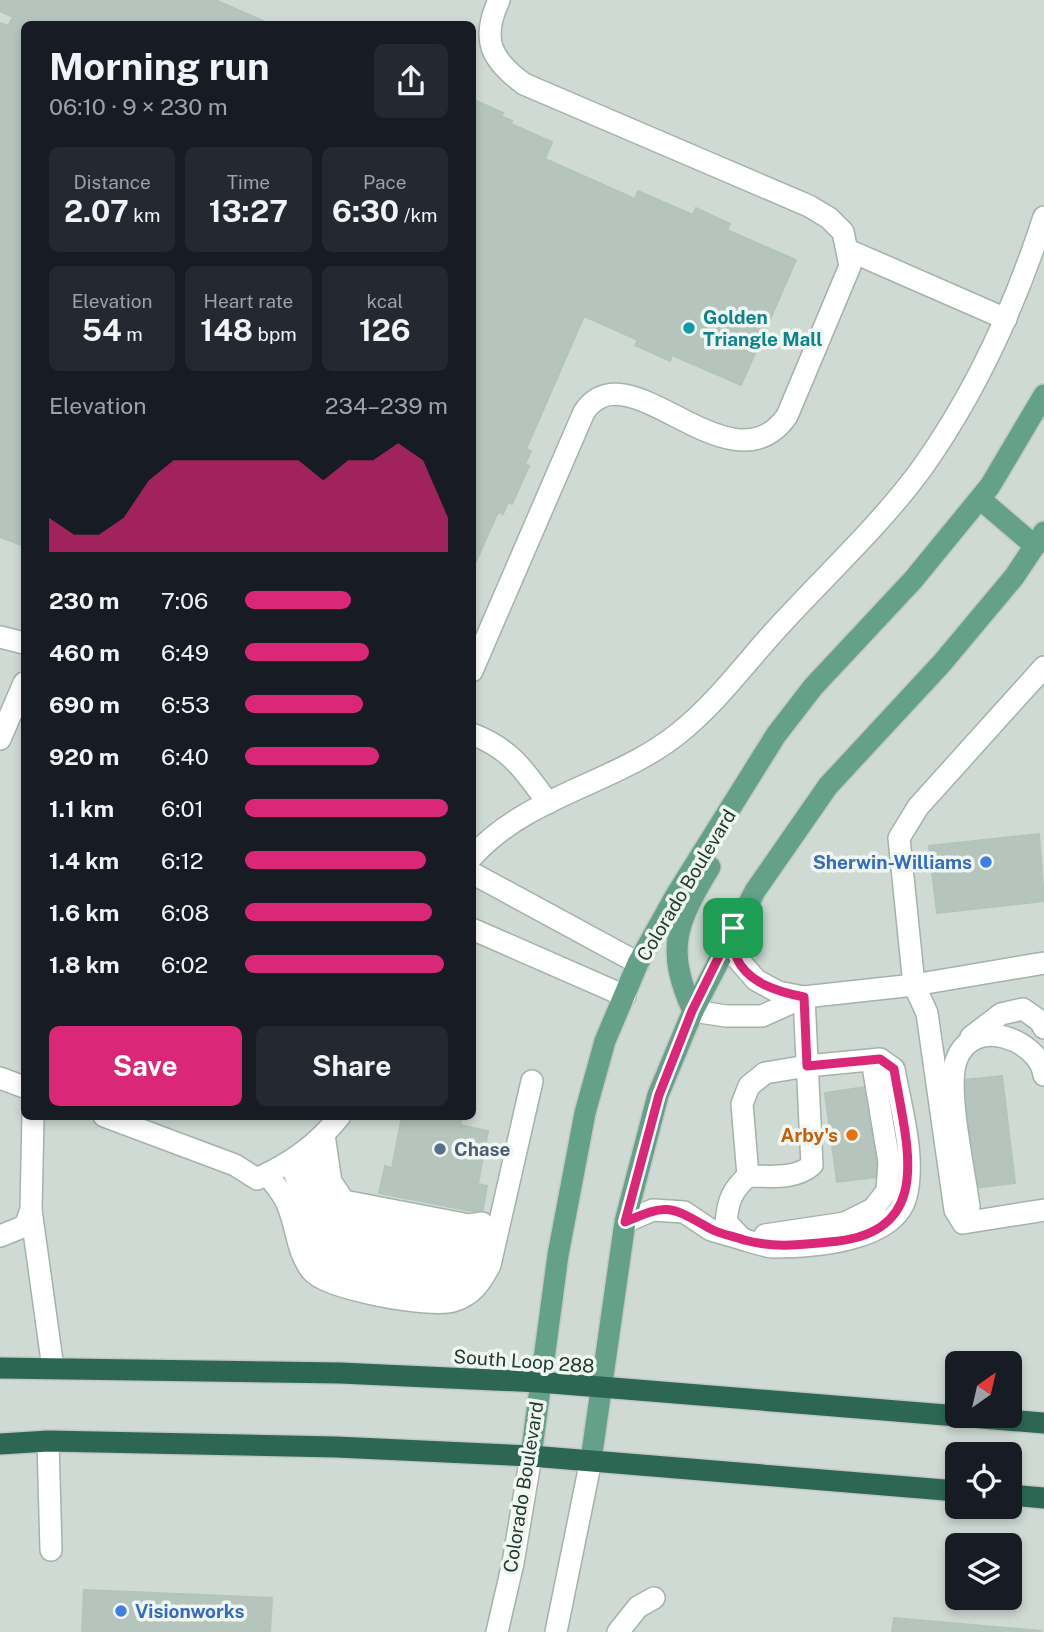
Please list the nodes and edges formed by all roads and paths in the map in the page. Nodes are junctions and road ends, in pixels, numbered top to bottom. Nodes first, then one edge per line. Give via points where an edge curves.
1 (494, 2) edge
2 (1044, 217) edge
3 (848, 250) junction
4 (1006, 318) junction
5 (1044, 395) edge
6 (980, 499) junction
7 (1041, 543) edge
8 (0, 637) edge
9 (21, 642) edge
10 (476, 662) edge
11 (1044, 667) edge
12 (21, 690) edge
13 (776, 735) junction
14 (476, 736) edge
15 (0, 739) edge
16 (548, 803) junction
17 (476, 854) edge
18 (476, 875) edge
19 (733, 928) junction
20 (476, 931) edge
21 (638, 963) junction
22 (1044, 963) edge
23 (914, 985) junction
24 (625, 996) junction
25 (804, 997) junction
26 (692, 1011) junction
27 (1044, 1028) edge
28 (967, 1041) junction
29 (807, 1066) junction
30 (1044, 1075) edge
31 (0, 1078) edge
32 (532, 1081) dead end
33 (21, 1086) edge
34 (33, 1120) edge
35 (115, 1120) edge
36 (337, 1120) edge
37 (324, 1135) junction
38 (298, 1157) junction
39 (267, 1174) junction
40 (748, 1176) junction
41 (31, 1210) junction
42 (1044, 1210) edge
43 (625, 1222) junction
44 (971, 1222) junction
45 (294, 1223) junction
46 (497, 1228) junction
47 (0, 1236) edge
48 (742, 1239) junction
49 (0, 1368) edge
50 (53, 1368) junction
51 (539, 1382) junction
52 (603, 1389) junction
53 (1044, 1423) edge
54 (48, 1441) junction
55 (0, 1444) edge
56 (531, 1455) junction
57 (592, 1460) junction
58 (945, 1490) edge
59 (1022, 1496) edge
60 (1044, 1498) edge
61 (51, 1550) dead end
62 (654, 1598) dead end
63 (497, 1632) edge
64 (556, 1632) edge
65 (618, 1632) edge

1 - 3 street via 488,37 503,69 524,84 809,206 843,232
2 - 4 street
3 - 4 street
3 - 10 street via 850,266 843,286 776,431 764,438 727,440 619,394 592,401
4 - 16 street via 960,408 921,469 720,694 680,733 649,755
5 - 6 main road, Colorado Boulevard
6 - 7 main road
6 - 13 main road, Colorado Boulevard
7 - 19 main road via 942,663 828,786
8 - 9 street
11 - 23 street via 918,807 899,838
12 - 15 street
13 - 21 main road, Colorado Boulevard
13 - 26 main road via 769,770 677,929 678,978
14 - 16 street via 496,743 513,757
16 - 17 street via 515,821
18 - 21 street
19 - 25 street via 736,957 756,980 778,992
19 - 26 main road
20 - 24 street
21 - 24 main road, Colorado Boulevard
22 - 23 street
23 - 25 street
23 - 44 street via 927,1013 955,1210 963,1223
24 - 51 main road, Colorado Boulevard via 605,1041 585,1113
25 - 26 street via 762,1016
25 - 29 street
26 - 43 main road via 659,1095
27 - 28 street via 1023,1009 1001,1014
28 - 30 street via 984,1033 1027,1048
28 - 44 street via 956,1062 953,1085
29 - 40 street via 765,1073 749,1086 742,1104
29 - 40 street via 812,1165 804,1172 782,1176
29 - 48 street via 880,1059 894,1069 909,1162 905,1199 882,1228 847,1241 771,1247
31 - 33 street
32 - 46 street
34 - 41 street
35 - 39 street via 235,1165 257,1179
36 - 37 street
37 - 38 street
37 - 46 street via 331,1182 344,1201 469,1225 491,1219
38 - 39 street
38 - 46 street via 313,1215 334,1232 459,1252
39 - 45 street via 287,1202
40 - 48 street via 734,1188 727,1204 726,1222
41 - 47 street via 25,1226
41 - 50 street
42 - 44 street
43 - 48 street via 653,1210 684,1212 711,1230
43 - 52 main road
45 - 46 street via 316,1240 345,1251 443,1267 470,1259
45 - 46 street via 300,1249 312,1272 324,1281 436,1302 451,1302 481,1283
49 - 50 highway, South Loop 288
50 - 51 highway, South Loop 288
51 - 52 highway, South Loop 288
51 - 56 main road, Colorado Boulevard
52 - 53 highway, South Loop 288
52 - 57 main road
54 - 55 highway
54 - 56 highway
54 - 61 street
56 - 57 highway
56 - 63 street, Colorado Boulevard
57 - 58 highway
57 - 64 street
59 - 60 highway
62 - 65 street via 638,1607

